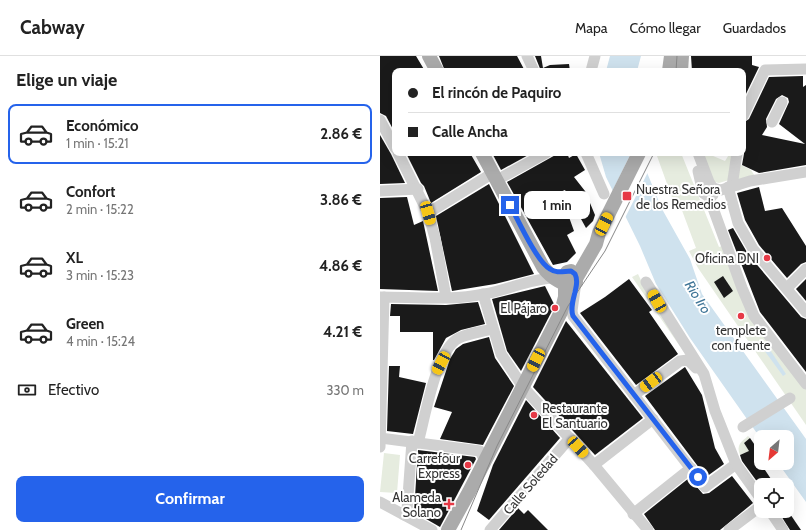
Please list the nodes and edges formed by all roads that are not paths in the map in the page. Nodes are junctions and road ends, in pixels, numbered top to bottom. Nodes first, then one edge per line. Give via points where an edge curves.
1 (429, 56) edge
2 (527, 56) edge
3 (595, 56) edge
4 (671, 56) edge
5 (682, 56) edge
6 (687, 56) edge
7 (435, 68) edge
8 (533, 68) edge
9 (592, 68) edge
10 (669, 68) edge
11 (681, 68) edge
12 (688, 68) edge
13 (806, 69) edge
14 (782, 102) dead end
15 (746, 110) edge
16 (380, 120) edge
17 (772, 122) dead end
18 (392, 142) edge
19 (400, 156) edge
20 (484, 156) edge
21 (540, 156) edge
22 (587, 156) edge
23 (638, 156) edge
24 (694, 156) edge
25 (699, 156) edge
26 (736, 156) edge
27 (806, 172) edge
28 (495, 177) junction
29 (730, 187) junction
30 (418, 189) junction
31 (380, 191) edge
32 (709, 191) junction
33 (604, 194) dead end
34 (428, 213) junction
35 (806, 269) edge
36 (566, 278) junction
37 (646, 282) dead end
38 (787, 288) junction
39 (483, 294) junction
40 (382, 297) edge
41 (446, 297) junction
42 (806, 312) edge
43 (492, 329) junction
44 (806, 384) edge
45 (523, 387) junction
46 (708, 388) junction
47 (634, 395) junction
48 (790, 398) dead end
49 (653, 419) junction
50 (743, 427) dead end
51 (570, 438) junction
52 (380, 441) edge
53 (415, 442) junction
54 (484, 459) junction
55 (736, 464) junction
56 (594, 465) junction
57 (691, 468) junction
58 (754, 489) edge
59 (380, 502) edge
60 (754, 511) edge
61 (634, 514) junction
62 (404, 515) junction
63 (775, 518) edge
64 (432, 530) edge
65 (448, 530) edge
66 (460, 530) edge
67 (490, 530) edge
68 (648, 530) edge
69 (729, 530) edge
70 (783, 530) edge

1 - 7 main road
2 - 8 street
3 - 9 street
4 - 10 main road
5 - 11 main road
6 - 12 street
13 - 15 street via 765,70
14 - 17 street
16 - 18 street
19 - 30 street
20 - 28 main road
21 - 28 street
22 - 33 street
23 - 36 main road via 598,235
24 - 32 street
25 - 32 street
26 - 29 street
27 - 29 street via 750,181
28 - 34 street
28 - 36 main road via 539,259 550,270
29 - 32 street
29 - 38 street via 738,223 753,249
30 - 31 street
30 - 34 street
32 - 44 street via 754,316
34 - 41 street
35 - 38 street
36 - 39 street via 542,278
36 - 45 main road via 565,297 557,318
36 - 47 street via 573,316
37 - 46 street via 704,374
38 - 42 street
39 - 41 street
39 - 43 street
40 - 41 street
40 - 52 street
43 - 45 street via 501,354
43 - 53 street via 459,338 452,343 436,373
45 - 51 street
45 - 54 main road
46 - 47 street via 693,363 684,359
46 - 55 street
47 - 49 street
48 - 50 street
49 - 56 street
49 - 57 street
51 - 56 street
51 - 67 street, Calle Soledad
52 - 53 street
53 - 54 street via 480,451 484,454
53 - 62 street via 407,510
54 - 65 main road
55 - 57 street via 705,487
55 - 58 street
56 - 61 street
57 - 61 street
59 - 62 street
60 - 69 street
61 - 68 street
62 - 64 street
63 - 70 street
65 - 66 main road

